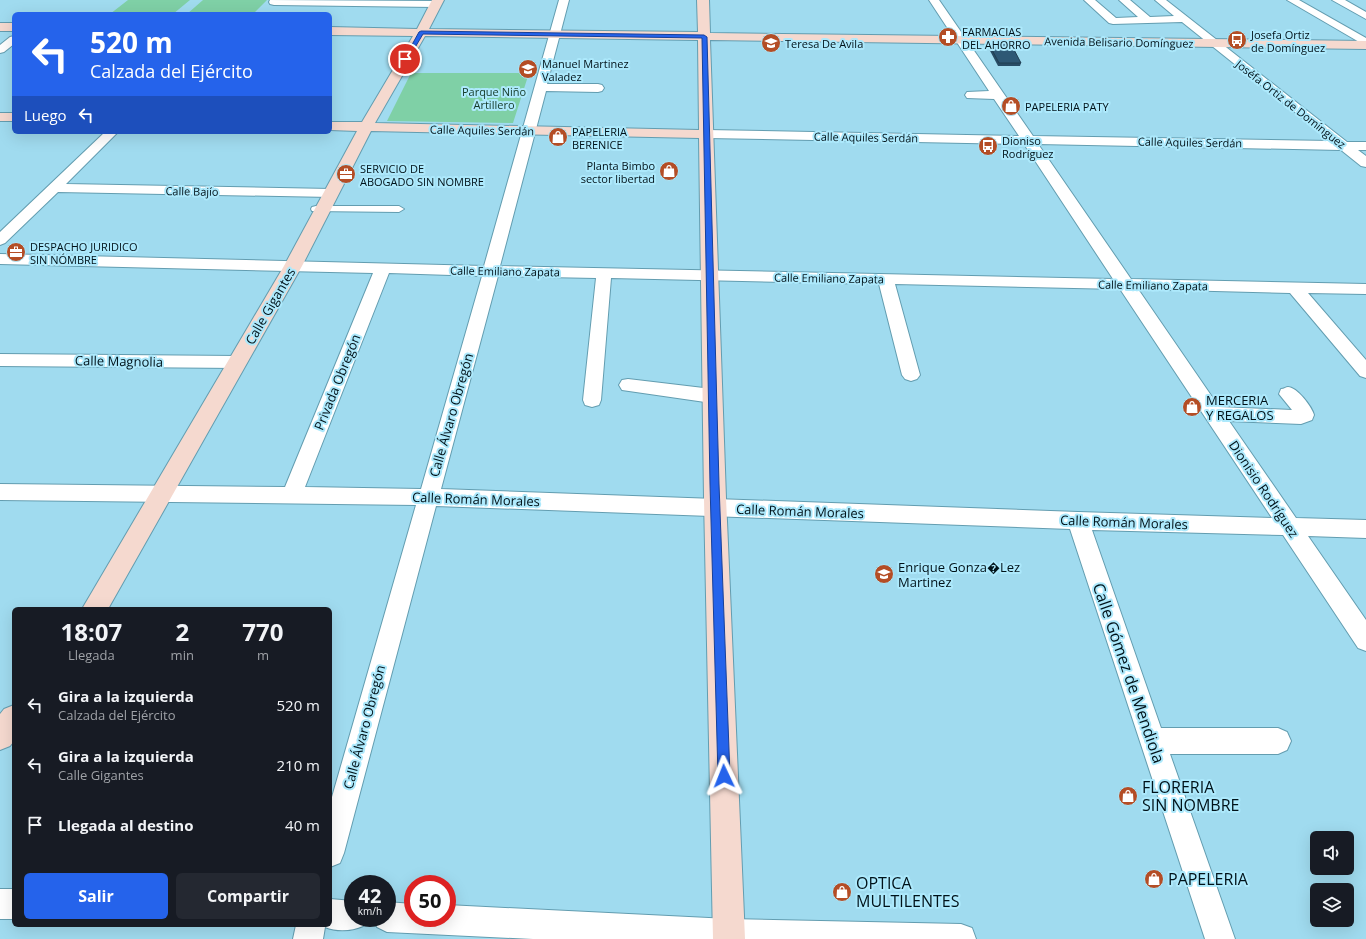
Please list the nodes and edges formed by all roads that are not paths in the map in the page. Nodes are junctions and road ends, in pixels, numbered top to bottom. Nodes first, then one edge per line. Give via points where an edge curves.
1 (564, 0) edge
2 (703, 0) edge
3 (934, 0) edge
4 (1090, 0) edge
5 (1124, 0) edge
6 (1160, 0) edge
7 (1292, 0) edge
8 (1337, 0) edge
9 (275, 1) edge
10 (436, 2) edge
11 (266, 10) dead end
12 (1366, 16) edge
13 (1184, 19) junction
14 (1149, 21) junction
15 (0, 26) edge
16 (12, 27) edge
17 (332, 31) edge
18 (421, 32) junction
19 (555, 34) junction
20 (704, 37) junction
21 (961, 39) junction
22 (12, 41) edge
23 (1214, 43) junction
24 (1366, 44) edge
25 (0, 50) edge
26 (541, 87) junction
27 (598, 88) dead end
28 (998, 94) junction
29 (971, 95) dead end
30 (0, 117) edge
31 (12, 117) edge
32 (332, 126) edge
33 (366, 127) junction
34 (529, 131) junction
35 (110, 134) edge
36 (707, 134) junction
37 (1028, 140) junction
38 (1344, 145) junction
39 (1366, 146) edge
40 (1366, 163) edge
41 (54, 188) junction
42 (323, 204) junction
43 (399, 209) dead end
44 (0, 240) edge
45 (0, 259) edge
46 (293, 266) junction
47 (383, 269) junction
48 (491, 271) junction
49 (604, 274) junction
50 (710, 276) junction
51 (886, 279) junction
52 (1126, 284) junction
53 (1295, 288) junction
54 (1366, 289) edge
55 (0, 360) edge
56 (238, 362) junction
57 (1366, 372) edge
58 (911, 375) dead end
59 (628, 385) dead end
60 (1288, 394) dead end
61 (712, 396) junction
62 (592, 400) dead end
63 (1213, 414) junction
64 (0, 492) edge
65 (162, 493) junction
66 (292, 495) junction
67 (427, 497) junction
68 (715, 508) junction
69 (1078, 521) junction
70 (1290, 526) junction
71 (1366, 528) edge
72 (96, 607) edge
73 (1366, 640) edge
74 (12, 721) edge
75 (0, 736) edge
76 (1152, 740) junction
77 (1278, 741) dead end
78 (332, 846) edge
79 (0, 904) edge
80 (12, 904) edge
81 (332, 914) edge
82 (344, 915) edge
83 (396, 918) edge
84 (311, 927) edge
85 (729, 937) edge
86 (308, 939) edge
87 (959, 939) edge
88 (1220, 939) edge

1 - 19 street, Calle Álvaro Obregón
2 - 20 main road
3 - 21 street, Dionisio Rodríguez
4 - 14 street via 1113,21
5 - 14 street
6 - 13 street, Joséfa Ortiz de Domínguez
7 - 24 street
8 - 12 street
9 - 10 street
9 - 11 street
10 - 18 main road, Calle Gigantes
13 - 14 street
13 - 23 street, Joséfa Ortiz de Domínguez
15 - 16 main road
17 - 18 main road, Avenida Belisario Domínguez
18 - 19 main road, Avenida Belisario Domínguez
18 - 33 main road, Calle Gigantes
19 - 20 main road, Avenida Belisario Domínguez
19 - 26 street, Calle Álvaro Obregón
20 - 21 main road, Avenida Belisario Domínguez
20 - 36 main road
21 - 23 main road, Avenida Belisario Domínguez
21 - 28 street, Dionisio Rodríguez
22 - 25 street
23 - 24 main road, Avenida Belisario Domínguez
23 - 38 street, Joséfa Ortiz de Domínguez
26 - 27 street
26 - 34 street, Calle Álvaro Obregón
28 - 29 street
28 - 37 street, Dionisio Rodríguez
30 - 31 main road
32 - 33 main road, Calle Aquiles Serdán
33 - 34 main road, Calle Aquiles Serdán
33 - 42 main road, Calle Gigantes
34 - 36 main road, Calle Aquiles Serdán
34 - 48 street, Calle Álvaro Obregón
35 - 41 street
36 - 37 street, Calle Aquiles Serdán
36 - 50 main road
37 - 38 street, Calle Aquiles Serdán
37 - 52 street, Dionisio Rodríguez
38 - 39 street, Calle Aquiles Serdán
38 - 40 street, Joséfa Ortiz de Domínguez
41 - 42 street, Calle Bajío
41 - 44 street
42 - 43 street
42 - 46 main road, Calle Gigantes
45 - 46 street, Calle Emiliano Zapata
46 - 47 street, Calle Emiliano Zapata
46 - 56 main road, Calle Gigantes
47 - 48 street, Calle Emiliano Zapata
47 - 66 street, Privada Obregón
48 - 49 street, Calle Emiliano Zapata
48 - 67 street, Calle Álvaro Obregón
49 - 50 street, Calle Emiliano Zapata
49 - 62 street
50 - 51 street, Calle Emiliano Zapata
50 - 61 main road
51 - 52 street, Calle Emiliano Zapata
51 - 58 street
52 - 53 street, Calle Emiliano Zapata
52 - 63 street, Dionisio Rodríguez
53 - 54 street, Calle Emiliano Zapata
53 - 57 street
55 - 56 street, Calle Magnolia
56 - 65 main road, Calle Gigantes
59 - 61 street
60 - 63 street via 1305,415 1301,417
61 - 68 main road
63 - 70 street, Dionisio Rodríguez
64 - 65 street, Calle Román Morales
65 - 66 street, Calle Román Morales
65 - 72 main road, Calle Gigantes
66 - 67 street, Calle Román Morales
67 - 68 street, Calle Román Morales
67 - 78 street, Calle Álvaro Obregón
68 - 69 street, Calle Román Morales
68 - 85 main road
69 - 70 street, Calle Román Morales
69 - 76 street, Calle Gómez de Mendiola
70 - 71 street, Calle Román Morales
70 - 73 street, Dionisio Rodríguez
74 - 75 main road
76 - 77 street
76 - 88 street, Calle Gómez de Mendiola
79 - 80 street
81 - 82 street
83 - 85 street
84 - 86 street
85 - 87 street

